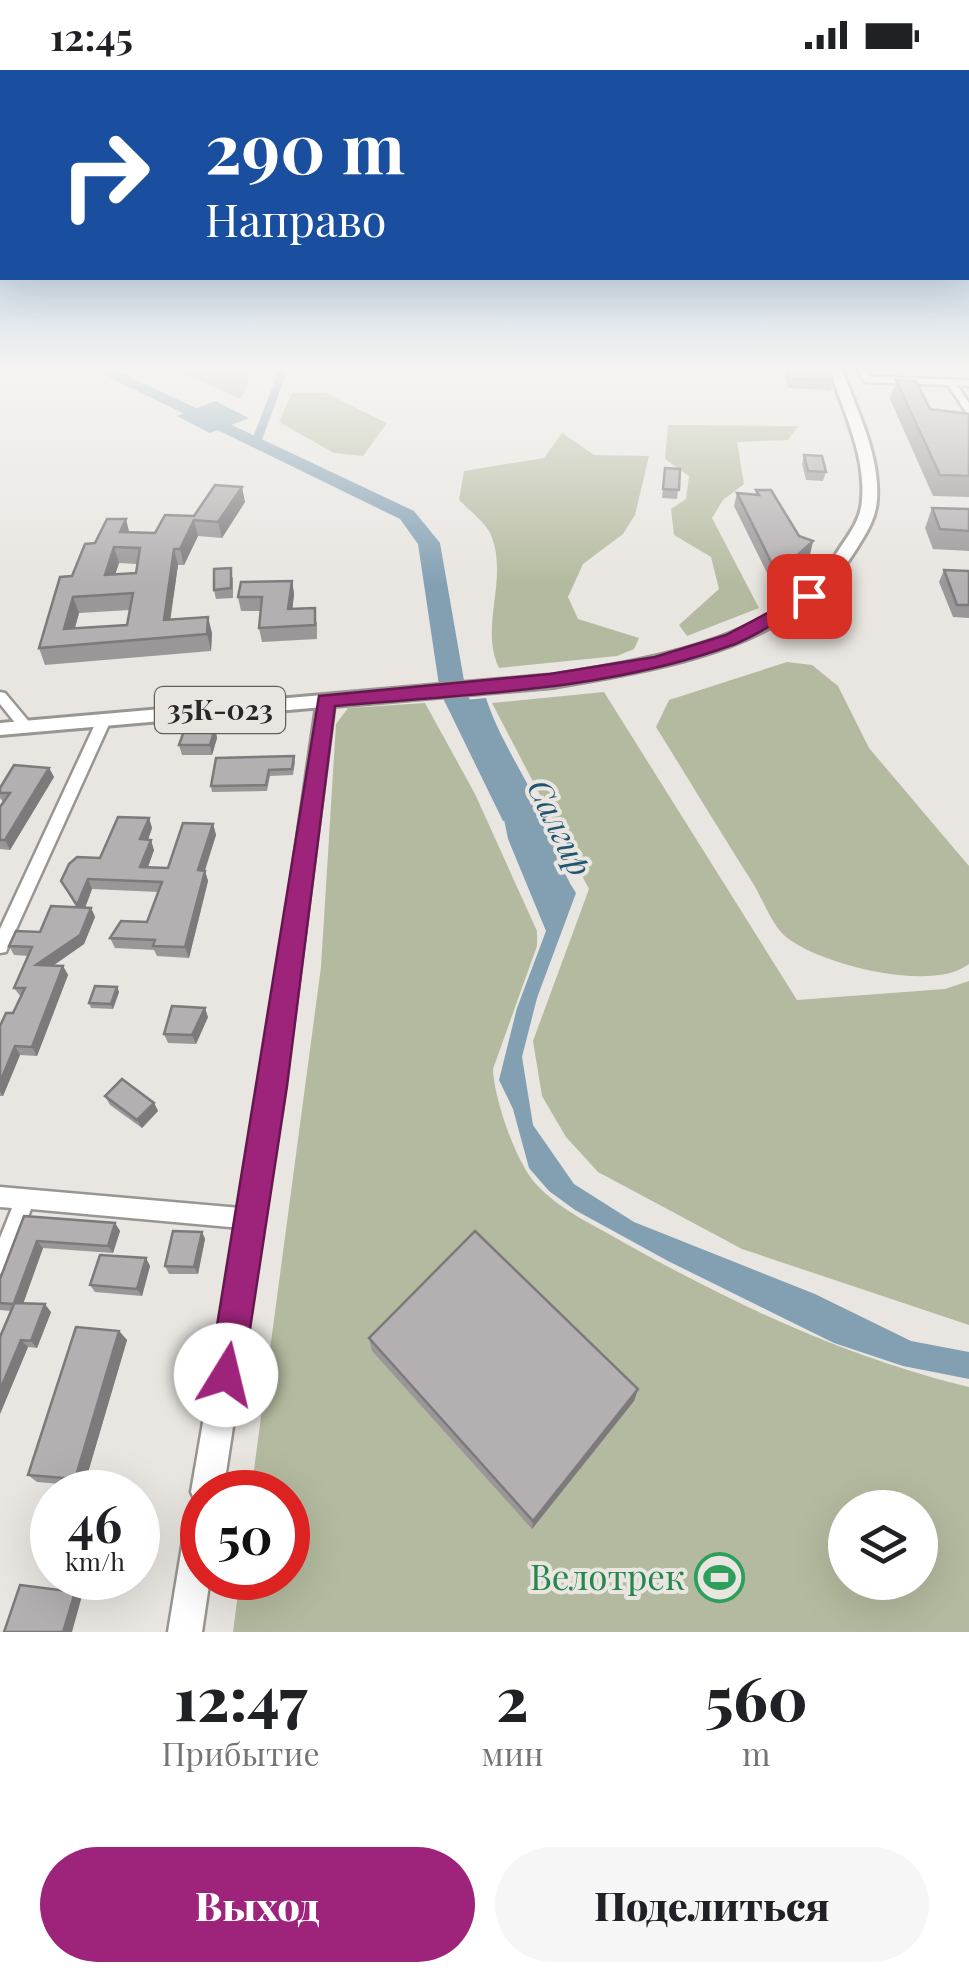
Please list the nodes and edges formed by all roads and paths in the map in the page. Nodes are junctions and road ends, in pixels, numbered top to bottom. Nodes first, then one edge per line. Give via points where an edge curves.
1 (858, 440) edge
2 (0, 696) edge
3 (326, 701) junction
4 (104, 720) junction
5 (26, 727) junction
6 (0, 730) edge
7 (0, 947) edge
8 (0, 1197) edge
9 (24, 1200) junction
10 (252, 1219) junction
11 (0, 1264) edge
12 (211, 1470) edge
13 (190, 1600) edge
14 (185, 1632) edge

1 - 3 main road, 35К-023 via 870,500 861,530 835,571 778,616 715,645 602,674
2 - 5 street
3 - 4 main road, 35К-023
3 - 10 main road
4 - 5 main road, 35К-023
4 - 7 street
5 - 6 main road, 35К-023
8 - 9 street
9 - 10 street
9 - 11 street
10 - 12 main road
13 - 14 main road

